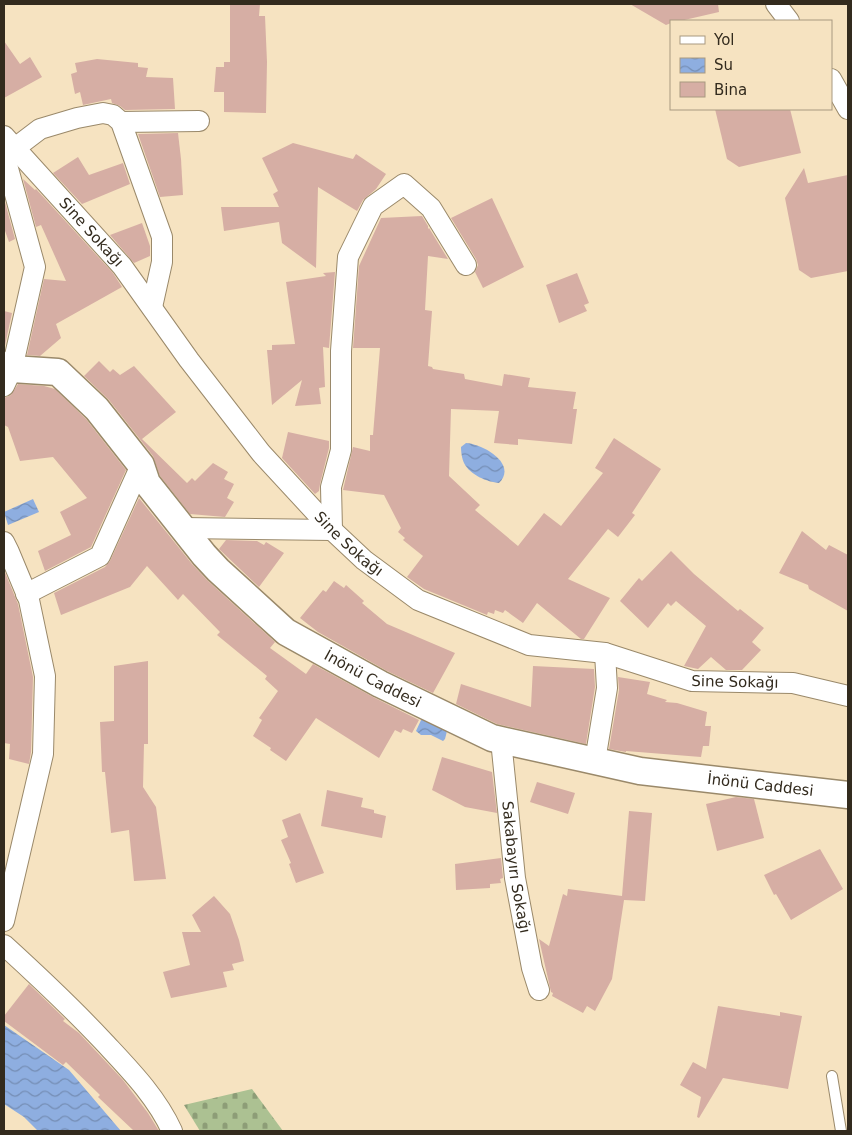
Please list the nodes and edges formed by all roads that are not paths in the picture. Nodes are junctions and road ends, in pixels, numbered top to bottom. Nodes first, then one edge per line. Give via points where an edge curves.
1 (776, 4) edge
2 (788, 20) edge
3 (832, 81) edge
4 (848, 109) edge
5 (199, 121) dead end
6 (121, 122) junction
7 (7, 146) edge
8 (466, 265) dead end
9 (152, 307) junction
10 (7, 373) edge
11 (141, 465) junction
12 (183, 528) junction
13 (332, 530) junction
14 (4, 542) edge
15 (26, 594) junction
16 (605, 653) junction
17 (848, 696) edge
18 (501, 740) junction
19 (595, 761) junction
20 (848, 795) edge
21 (4, 921) edge
22 (4, 945) edge
23 (539, 990) dead end
24 (832, 1076) dead end
25 (172, 1131) edge
26 (841, 1131) edge

1 - 2 street
3 - 4 street
5 - 6 street
6 - 7 street via 113,115 103,113 77,118 40,129
6 - 9 street via 162,236 162,262
7 - 9 street, Sine Sokağı via 122,266
7 - 10 street via 36,267
8 - 13 street via 431,208 404,184 372,206 348,257 341,351 341,450 331,487
9 - 13 street, Sine Sokağı via 261,453
10 - 11 street, İnönü Caddesi via 58,372 98,409
11 - 12 street, İnönü Caddesi via 147,484
11 - 15 street via 100,556
12 - 13 street
12 - 18 street, İnönü Caddesi via 218,570 286,632 380,684
13 - 16 street, Sine Sokağı via 364,560 418,600 528,645
14 - 15 street
15 - 21 street via 45,676 43,754
16 - 17 street, Sine Sokağı via 692,681 793,683
16 - 19 street via 607,688
18 - 19 street, İnönü Caddesi
18 - 23 street, Sakabayırı Sokağı via 515,878
19 - 20 street, İnönü Caddesi via 640,770
22 - 25 street via 66,1002 130,1069 155,1098
24 - 26 lane

